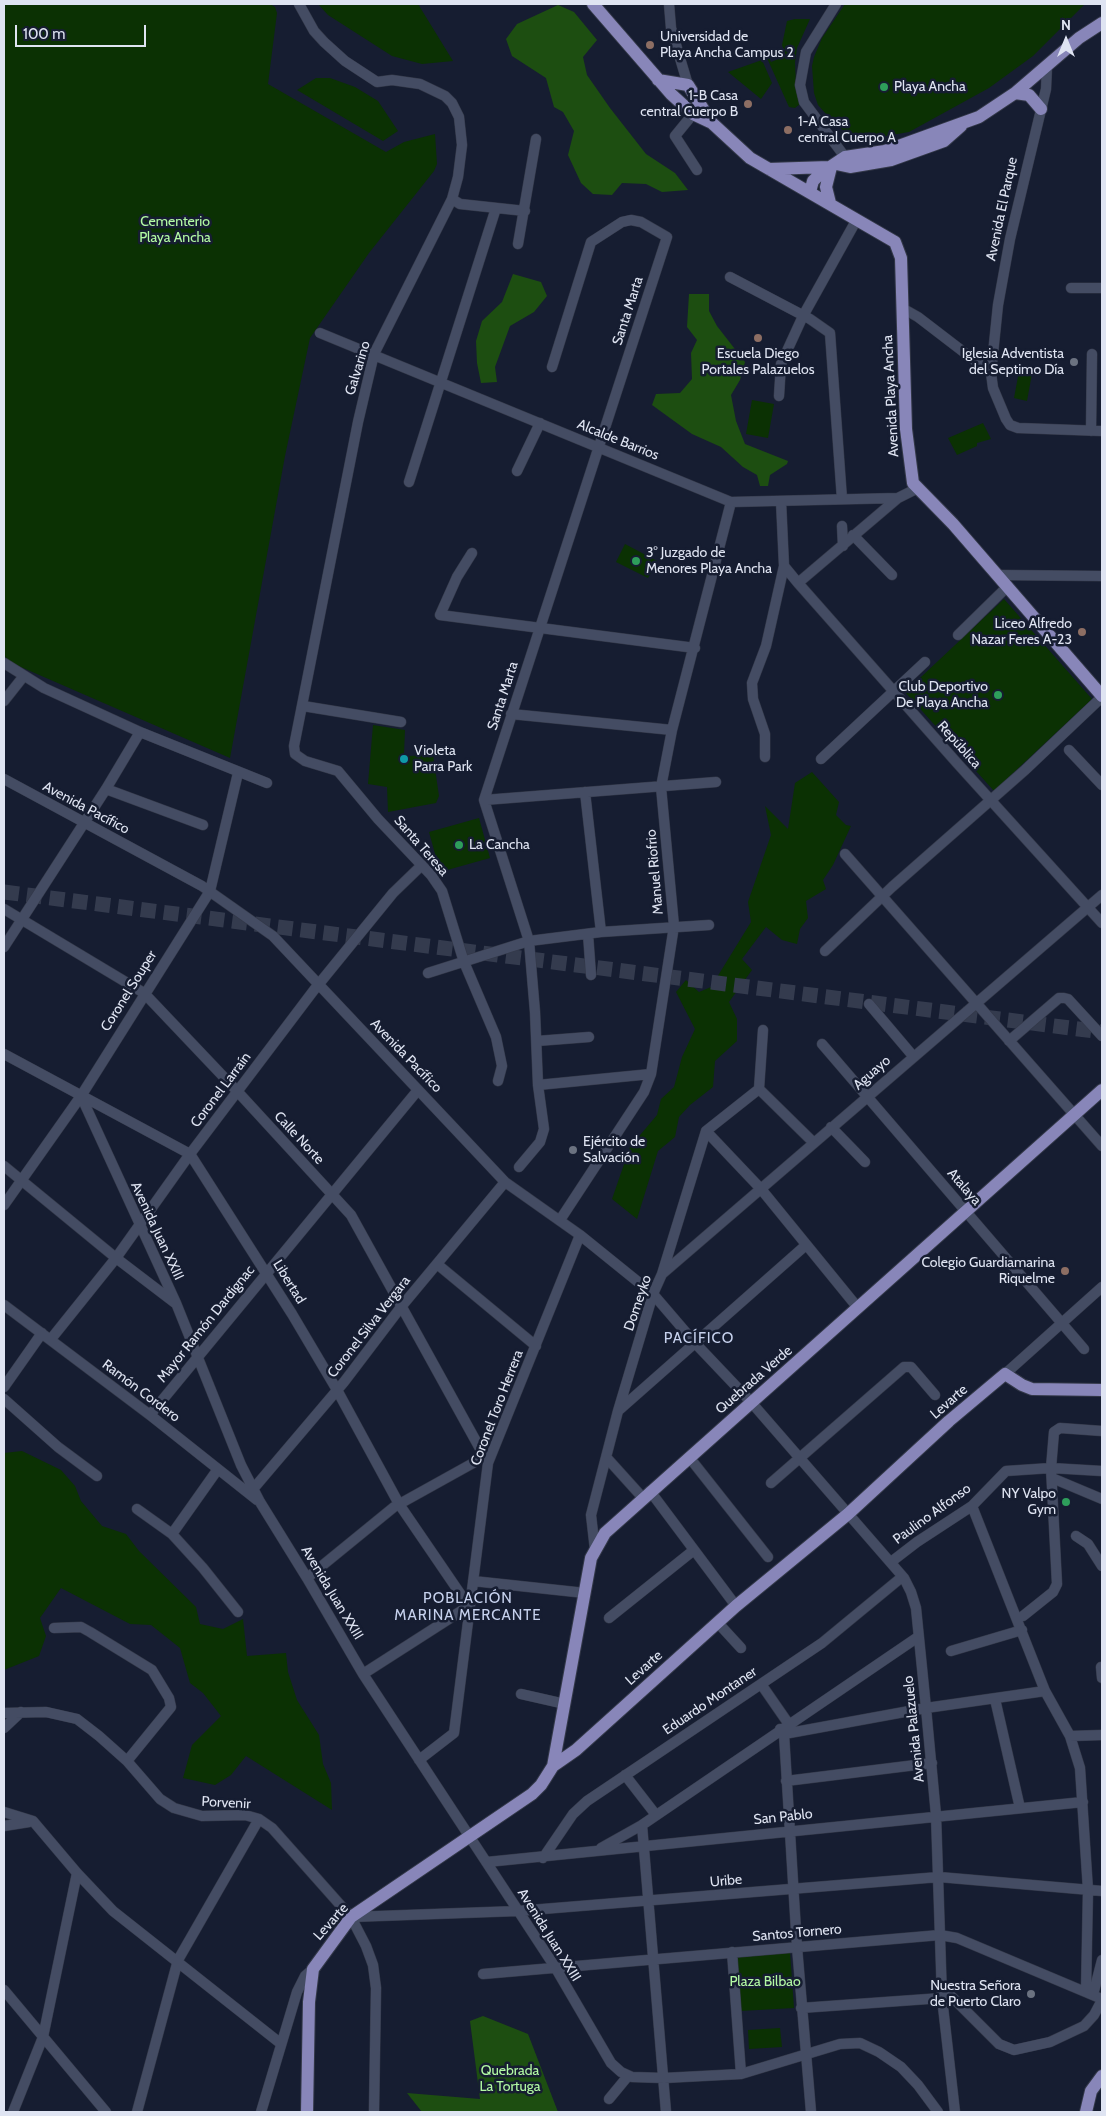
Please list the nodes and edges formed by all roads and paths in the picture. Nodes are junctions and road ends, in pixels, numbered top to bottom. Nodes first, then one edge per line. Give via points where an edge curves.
1 (299, 4) edge
2 (593, 4) edge
3 (669, 4) edge
4 (836, 4) edge
5 (1102, 14) edge
6 (1098, 26) edge
7 (1047, 66) junction
8 (676, 83) junction
9 (1015, 93) junction
10 (1041, 109) junction
11 (694, 114) junction
12 (712, 123) junction
13 (536, 140) dead end
14 (837, 162) junction
15 (769, 169) junction
16 (697, 170) dead end
17 (810, 192) junction
18 (452, 199) junction
19 (830, 203) junction
20 (496, 208) junction
21 (525, 211) junction
22 (858, 219) junction
23 (518, 244) dead end
24 (730, 277) dead end
25 (1071, 288) dead end
26 (1102, 288) edge
27 (902, 308) junction
28 (803, 316) junction
29 (320, 333) dead end
30 (374, 354) junction
31 (1092, 354) dead end
32 (552, 367) dead end
33 (991, 373) junction
34 (441, 382) junction
35 (779, 396) dead end
36 (540, 423) junction
37 (1091, 431) junction
38 (1102, 431) edge
39 (599, 446) junction
40 (517, 471) dead end
41 (409, 482) dead end
42 (916, 489) junction
43 (898, 498) junction
44 (842, 499) junction
45 (781, 501) junction
46 (731, 502) junction
47 (842, 526) dead end
48 (853, 535) junction
49 (843, 546) junction
50 (472, 553) dead end
51 (784, 566) junction
52 (892, 575) dead end
53 (997, 575) junction
54 (1102, 576) edge
55 (798, 583) junction
56 (1007, 587) junction
57 (540, 628) junction
58 (958, 635) dead end
59 (695, 648) junction
60 (925, 662) dead end
61 (4, 664) edge
62 (23, 677) junction
63 (893, 691) junction
64 (1102, 697) edge
65 (4, 700) edge
66 (303, 706) junction
67 (511, 714) junction
68 (400, 722) dead end
69 (672, 730) junction
70 (140, 732) junction
71 (1069, 750) dead end
72 (295, 754) joint
73 (765, 756) dead end
74 (821, 759) dead end
75 (238, 773) junction
76 (4, 779) edge
77 (716, 782) dead end
78 (267, 783) dead end
79 (1102, 785) edge
80 (661, 787) junction
81 (106, 789) junction
82 (585, 792) junction
83 (484, 800) junction
84 (991, 800) junction
85 (84, 822) junction
86 (203, 825) dead end
87 (845, 854) dead end
88 (422, 865) junction
89 (210, 891) junction
90 (1102, 895) edge
91 (882, 896) junction
92 (1089, 907) junction
93 (4, 908) edge
94 (22, 920) junction
95 (1102, 923) edge
96 (709, 925) dead end
97 (674, 926) junction
98 (601, 932) junction
99 (588, 934) junction
100 (529, 941) junction
101 (4, 947) edge
102 (825, 951) dead end
103 (464, 962) junction
104 (428, 973) dead end
105 (591, 975) dead end
106 (320, 985) junction
107 (144, 993) junction
108 (869, 1004) dead end
109 (975, 1004) junction
110 (763, 1030) dead end
111 (1102, 1036) edge
112 (589, 1037) dead end
113 (1009, 1041) junction
114 (537, 1042) junction
115 (822, 1044) dead end
116 (4, 1054) edge
117 (913, 1056) junction
118 (651, 1074) junction
119 (498, 1081) dead end
120 (538, 1085) junction
121 (759, 1089) junction
122 (418, 1090) junction
123 (1102, 1090) edge
124 (237, 1091) junction
125 (80, 1096) junction
126 (867, 1096) junction
127 (1074, 1115) junction
128 (832, 1127) junction
129 (706, 1131) junction
130 (814, 1143) junction
131 (1102, 1146) edge
132 (190, 1154) junction
133 (865, 1162) dead end
134 (4, 1166) edge
135 (519, 1167) dead end
136 (22, 1181) junction
137 (506, 1182) junction
138 (761, 1189) junction
139 (332, 1194) junction
140 (4, 1206) edge
141 (967, 1211) junction
142 (560, 1220) junction
143 (139, 1225) junction
144 (580, 1235) junction
145 (806, 1244) junction
146 (116, 1258) junction
147 (437, 1264) junction
148 (266, 1272) junction
149 (662, 1274) junction
150 (1102, 1287) edge
151 (653, 1294) junction
152 (176, 1303) junction
153 (4, 1305) edge
154 (400, 1307) junction
155 (858, 1308) junction
156 (1061, 1323) junction
157 (46, 1336) junction
158 (695, 1343) junction
159 (536, 1346) junction
160 (1084, 1349) dead end
161 (198, 1356) junction
162 (1005, 1374) junction
163 (4, 1387) edge
164 (337, 1390) junction
165 (1102, 1390) edge
166 (935, 1395) dead end
167 (4, 1399) edge
168 (751, 1402) junction
169 (618, 1411) junction
170 (150, 1415) junction
171 (1102, 1431) edge
172 (606, 1457) junction
173 (689, 1457) junction
174 (798, 1459) junction
175 (486, 1460) junction
176 (218, 1468) junction
177 (1102, 1471) edge
178 (1052, 1473) junction
179 (96, 1476) dead end
180 (771, 1483) dead end
181 (254, 1488) junction
182 (646, 1495) junction
183 (1102, 1500) edge
184 (260, 1502) junction
185 (399, 1504) junction
186 (972, 1506) junction
187 (137, 1510) dead end
188 (848, 1514) junction
189 (172, 1534) junction
190 (1076, 1536) dead end
191 (594, 1550) junction
192 (694, 1550) junction
193 (768, 1557) dead end
194 (891, 1562) junction
195 (1102, 1566) edge
196 (902, 1577) junction
197 (307, 1578) junction
198 (473, 1582) junction
199 (585, 1593) junction
200 (736, 1606) junction
201 (469, 1607) junction
202 (238, 1612) dead end
203 (1023, 1616) dead end
204 (609, 1618) dead end
205 (718, 1623) junction
206 (54, 1628) dead end
207 (1022, 1630) junction
208 (918, 1636) junction
209 (741, 1648) dead end
210 (951, 1651) dead end
211 (363, 1674) junction
212 (760, 1684) junction
213 (1045, 1691) junction
214 (521, 1694) dead end
215 (995, 1699) junction
216 (564, 1704) junction
217 (926, 1708) junction
218 (21, 1712) junction
219 (4, 1713) edge
220 (4, 1728) edge
221 (784, 1729) junction
222 (1102, 1735) edge
223 (1070, 1736) junction
224 (419, 1760) junction
225 (127, 1761) junction
226 (932, 1763) junction
227 (553, 1766) junction
228 (624, 1775) junction
229 (786, 1780) junction
230 (1083, 1802) junction
231 (1020, 1808) junction
232 (4, 1812) edge
233 (656, 1815) junction
234 (936, 1815) junction
235 (259, 1819) junction
236 (33, 1821) junction
237 (642, 1825) junction
238 (4, 1826) edge
239 (789, 1830) junction
240 (470, 1838) junction
241 (644, 1846) junction
242 (598, 1850) junction
243 (543, 1858) junction
244 (486, 1862) junction
245 (77, 1873) junction
246 (939, 1877) junction
247 (793, 1889) junction
248 (1088, 1890) junction
249 (1102, 1891) edge
250 (650, 1902) junction
251 (518, 1911) junction
252 (351, 1917) junction
253 (940, 1935) junction
254 (797, 1947) junction
255 (732, 1952) junction
256 (178, 1960) junction
257 (654, 1960) junction
258 (1102, 1960) edge
259 (313, 1968) junction
260 (555, 1968) junction
261 (483, 1974) dead end
262 (942, 1986) junction
263 (4, 1990) edge
264 (1096, 1996) edge
265 (942, 1998) junction
266 (801, 2008) junction
267 (43, 2037) junction
268 (280, 2043) junction
269 (805, 2056) junction
270 (624, 2074) junction
271 (741, 2074) junction
272 (1102, 2076) edge
273 (664, 2078) junction
274 (609, 2099) dead end
275 (13, 2112) edge
276 (106, 2112) edge
277 (137, 2112) edge
278 (261, 2112) edge
279 (307, 2112) edge
280 (374, 2112) edge
281 (666, 2112) edge
282 (811, 2112) edge
283 (938, 2112) edge
284 (955, 2112) edge
285 (1086, 2112) edge

1 - 18 street, Galvarino via 324,42 345,61 377,82 392,80 420,84 452,103 459,117 462,145
2 - 8 main road via 658,80
3 - 8 street
4 - 14 street via 806,52 800,85 804,102
5 - 6 street
6 - 7 main road
7 - 9 main road
7 - 10 street, Avenida El Parque
8 - 11 main road
8 - 12 main road via 690,90
9 - 10 main road via 1029,95
9 - 14 main road via 980,117 963,124 885,151
10 - 33 street, Avenida El Parque via 1010,239 998,305
11 - 12 main road
11 - 16 street via 675,136
12 - 15 main road, Avenida Playa Ancha via 750,158
13 - 21 street
14 - 15 main road
14 - 17 main road via 813,181
14 - 19 main road via 826,187
15 - 17 main road, Avenida Playa Ancha
17 - 19 main road, Avenida Playa Ancha
18 - 20 street via 460,204
18 - 30 street, Galvarino
19 - 22 main road, Avenida Playa Ancha
20 - 21 street
20 - 34 street
21 - 23 street
22 - 27 main road, Avenida Playa Ancha via 886,234 899,249
22 - 28 street
24 - 28 street
25 - 26 street
27 - 33 street
27 - 42 main road, Avenida Playa Ancha via 906,429
28 - 35 street via 779,369
28 - 44 street via 827,330 831,337
29 - 30 street, Alcalde Barrios
30 - 34 street, Alcalde Barrios
30 - 66 street, Galvarino
31 - 37 street
32 - 39 street, Santa Marta via 591,242 622,222 631,220 667,237
33 - 37 street, Avenida El Parque via 997,402 1010,425 1022,429
34 - 36 street, Alcalde Barrios
34 - 41 street
36 - 39 street, Alcalde Barrios
36 - 40 street
37 - 38 street
39 - 46 street, Alcalde Barrios
39 - 57 street, Santa Marta
42 - 43 street, Alcalde Barrios
42 - 53 main road via 953,524
43 - 44 street, Alcalde Barrios
43 - 48 street
44 - 45 street, Alcalde Barrios
45 - 46 street, Alcalde Barrios
45 - 51 street
46 - 59 street, Manuel Riofrio
47 - 49 street
48 - 49 street
48 - 52 street
49 - 55 street
50 - 57 street via 440,615
51 - 55 street, República
51 - 73 street via 766,646 752,683 753,698 765,734
53 - 54 street
53 - 56 main road
55 - 63 street, República
56 - 58 street
56 - 64 main road
57 - 59 street
57 - 67 street, Santa Marta
59 - 69 street, Manuel Riofrio
60 - 63 street
61 - 62 street
62 - 65 street
62 - 70 street
63 - 74 street
63 - 84 street, República
64 - 84 street
66 - 68 street
66 - 72 street, Galvarino
67 - 69 street
67 - 83 street, Santa Marta
69 - 80 street, Manuel Riofrio
70 - 75 street
70 - 81 street
71 - 79 street
72 - 88 street, Santa Teresa via 305,761 338,771
75 - 78 street
75 - 89 street, Coronel Souper
76 - 85 street, Avenida Pacífico
77 - 80 street
80 - 82 street
80 - 97 street, Manuel Riofrio
81 - 85 street
81 - 86 street
82 - 83 street
82 - 98 street
83 - 100 street
84 - 91 street
84 - 92 street, República
85 - 89 street, Avenida Pacífico
85 - 94 street
87 - 91 street
88 - 103 street, Santa Teresa via 442,891
88 - 106 street, Coronel Larraín via 393,893
89 - 106 street, Avenida Pacífico via 273,936
89 - 107 street, Coronel Souper
90 - 92 street, Aguayo
91 - 102 street
91 - 109 street
92 - 95 street, República
92 - 109 street, Aguayo
93 - 94 street, Calle Norte
94 - 101 street
94 - 107 street, Calle Norte
96 - 97 street
97 - 98 street
97 - 118 street, Manuel Riofrio
98 - 99 street
99 - 100 street
99 - 105 street
100 - 103 street
100 - 114 street
103 - 104 street
103 - 119 street, Santa Teresa via 496,1037 502,1066
106 - 122 street, Avenida Pacífico
106 - 124 street, Coronel Larraín
107 - 124 street, Calle Norte
107 - 125 street, Coronel Souper
108 - 117 street
109 - 113 street
109 - 117 street, Aguayo
110 - 121 street
111 - 113 street via 1068,998 1059,998
112 - 114 street
113 - 127 street
114 - 120 street
115 - 126 street, Atalaya
116 - 125 street, Libertad
117 - 126 street, Aguayo
118 - 120 street
118 - 142 street, Manuel Riofrio via 644,1092
120 - 135 street via 544,1136
121 - 129 street
121 - 130 street
122 - 137 street, Avenida Pacífico
122 - 139 street, Mayor Ramón Dardignac
123 - 127 main road, Quebrada Verde
124 - 132 street, Coronel Larraín
124 - 139 street, Calle Norte
125 - 132 street, Libertad
125 - 136 street, Coronel Souper
125 - 143 street, Avenida Juan XXIII
126 - 128 street, Aguayo
126 - 141 street, Atalaya
127 - 131 street
127 - 141 main road, Quebrada Verde
128 - 130 street, Aguayo
128 - 133 street
129 - 138 street
129 - 149 street, Domeyko
130 - 138 street, Aguayo
132 - 143 street, Coronel Larraín
132 - 148 street, Libertad
134 - 136 street
136 - 140 street, Coronel Souper
136 - 146 street
137 - 142 street, Avenida Pacífico
137 - 147 street, Coronel Silva Vergara
138 - 145 street
138 - 149 street, Aguayo
139 - 148 street, Mayor Ramón Dardignac
139 - 154 street, Calle Norte via 351,1215
141 - 155 main road, Quebrada Verde
141 - 156 street, Atalaya
142 - 144 street, Avenida Pacífico
143 - 146 street, Coronel Larraín
143 - 152 street, Avenida Juan XXIII
144 - 151 street, Avenida Pacífico
144 - 159 street, Coronel Toro Herrera
145 - 155 street
145 - 158 street
146 - 152 street
146 - 157 street, Coronel Larraín
147 - 154 street, Coronel Silva Vergara
147 - 159 street
148 - 161 street, Mayor Ramón Dardignac
148 - 164 street, Libertad
149 - 151 street, Domeyko
150 - 156 street, Levarte
151 - 158 street, Avenida Pacífico
151 - 169 street, Domeyko
152 - 161 street, Avenida Juan XXIII
153 - 157 street, Ramón Cordero
154 - 164 street, Coronel Silva Vergara
154 - 175 street, Calle Norte
155 - 168 main road, Quebrada Verde
156 - 160 street, Atalaya
156 - 162 street, Levarte
157 - 163 street, Coronel Larraín
157 - 170 street, Ramón Cordero
158 - 168 street, Avenida Pacífico
158 - 169 street
159 - 175 street, Coronel Toro Herrera
161 - 170 street, Mayor Ramón Dardignac
161 - 181 street, Avenida Juan XXIII via 241,1465
162 - 165 main road via 1022,1386 1032,1388
162 - 188 main road, Levarte
164 - 181 street, Coronel Silva Vergara
164 - 185 street, Libertad
166 - 174 street via 912,1368 904,1367
167 - 179 street
168 - 173 main road, Quebrada Verde
168 - 174 street, Avenida Palazuelo
169 - 172 street, Domeyko
170 - 176 street, Ramón Cordero
171 - 178 street via 1054,1432
172 - 182 street
172 - 191 street, Domeyko via 591,1515
173 - 182 main road, Quebrada Verde
173 - 193 street
174 - 180 street
174 - 188 street, Avenida Palazuelo
175 - 185 street
175 - 198 street, Coronel Toro Herrera
176 - 184 street, Ramón Cordero
176 - 189 street
177 - 178 street, Paulino Alfonso
178 - 183 street
178 - 186 street, Paulino Alfonso via 1006,1471
178 - 203 street via 1057,1584 1044,1600
181 - 184 street, Avenida Juan XXIII
182 - 191 main road, Quebrada Verde via 605,1533
182 - 192 street
184 - 197 street, Avenida Juan XXIII
185 - 197 street
185 - 201 street, Libertad
186 - 194 street, Paulino Alfonso
186 - 207 street
187 - 189 street
188 - 194 street, Avenida Palazuelo
188 - 200 main road, Levarte
189 - 202 street
190 - 195 street via 1088,1544
191 - 199 main road, Quebrada Verde
192 - 200 street
192 - 204 street
194 - 196 street, Avenida Palazuelo
196 - 208 street, Avenida Palazuelo via 914,1600
196 - 212 street, Eduardo Montaner via 822,1642
197 - 211 street, Avenida Juan XXIII
198 - 199 street
198 - 201 street, Coronel Toro Herrera
199 - 216 main road, Quebrada Verde
200 - 205 main road, Levarte
201 - 211 street
201 - 224 street, Coronel Toro Herrera via 454,1733
205 - 209 street
205 - 227 main road, Levarte via 576,1750
206 - 225 street via 81,1627 90,1632 152,1670 169,1698 172,1707
207 - 210 street
207 - 213 street
208 - 217 street, Avenida Palazuelo
208 - 221 street
211 - 224 street, Avenida Juan XXIII
212 - 221 street
212 - 228 street, Eduardo Montaner
213 - 215 street
213 - 223 street
214 - 216 street
215 - 217 street
215 - 231 street
216 - 227 main road, Quebrada Verde
217 - 221 street
217 - 226 street, Avenida Palazuelo
218 - 219 street, Porvenir
218 - 220 street
218 - 225 street, Porvenir via 46,1712 77,1719
221 - 229 street
221 - 233 street
222 - 223 street
223 - 230 street via 1080,1768
224 - 240 street, Avenida Juan XXIII
225 - 235 street, Porvenir via 160,1799 182,1811 202,1816 238,1814
226 - 229 street
226 - 234 street, Avenida Palazuelo
227 - 240 main road, Levarte via 532,1794
228 - 233 street
228 - 243 street, Eduardo Montaner via 572,1814
229 - 239 street
230 - 231 street, San Pablo
230 - 248 street
231 - 234 street, San Pablo
232 - 236 street
233 - 237 street
234 - 239 street, San Pablo
234 - 246 street, Avenida Palazuelo
235 - 252 street, Porvenir via 272,1828
235 - 256 street
236 - 238 street
236 - 245 street
237 - 241 street
237 - 242 street
239 - 241 street, San Pablo
239 - 247 street
240 - 244 street, Avenida Juan XXIII
240 - 252 main road, Levarte
241 - 242 street, San Pablo
241 - 250 street
242 - 243 street, San Pablo
243 - 244 street, San Pablo
244 - 251 street, Avenida Juan XXIII
245 - 256 street via 113,1911
245 - 267 street
246 - 247 street, Uribe
246 - 248 street, Uribe
246 - 253 street, Avenida Palazuelo
247 - 250 street, Uribe
247 - 254 street
248 - 249 street, Uribe
248 - 264 street
250 - 251 street, Uribe
250 - 257 street
251 - 252 street, Uribe
251 - 260 street, Avenida Juan XXIII
252 - 259 main road, Levarte
252 - 280 street, Porvenir via 373,1965 376,1988
253 - 254 street, Santos Tornero
253 - 262 street, Avenida Palazuelo
253 - 264 street, Santos Tornero via 957,1938
254 - 255 street, Santos Tornero
254 - 266 street
255 - 257 street, Santos Tornero
255 - 271 street
256 - 268 street
256 - 277 street
257 - 260 street, Santos Tornero
257 - 273 street
258 - 264 street
259 - 268 street via 297,1992
259 - 279 main road
260 - 261 street, Santos Tornero
260 - 270 street, Avenida Juan XXIII via 611,2063
262 - 264 street via 999,2044 1014,2050 1050,2042 1084,2026 1090,2022
262 - 265 street, Avenida Palazuelo
263 - 267 street
265 - 266 street
265 - 284 street, Avenida Palazuelo
266 - 269 street
267 - 275 street
267 - 276 street
268 - 278 street
269 - 271 street
269 - 282 street
269 - 283 street via 846,2042 867,2045 910,2076
270 - 273 street
270 - 274 street
271 - 273 street
272 - 285 main road via 1091,2091
273 - 281 street

